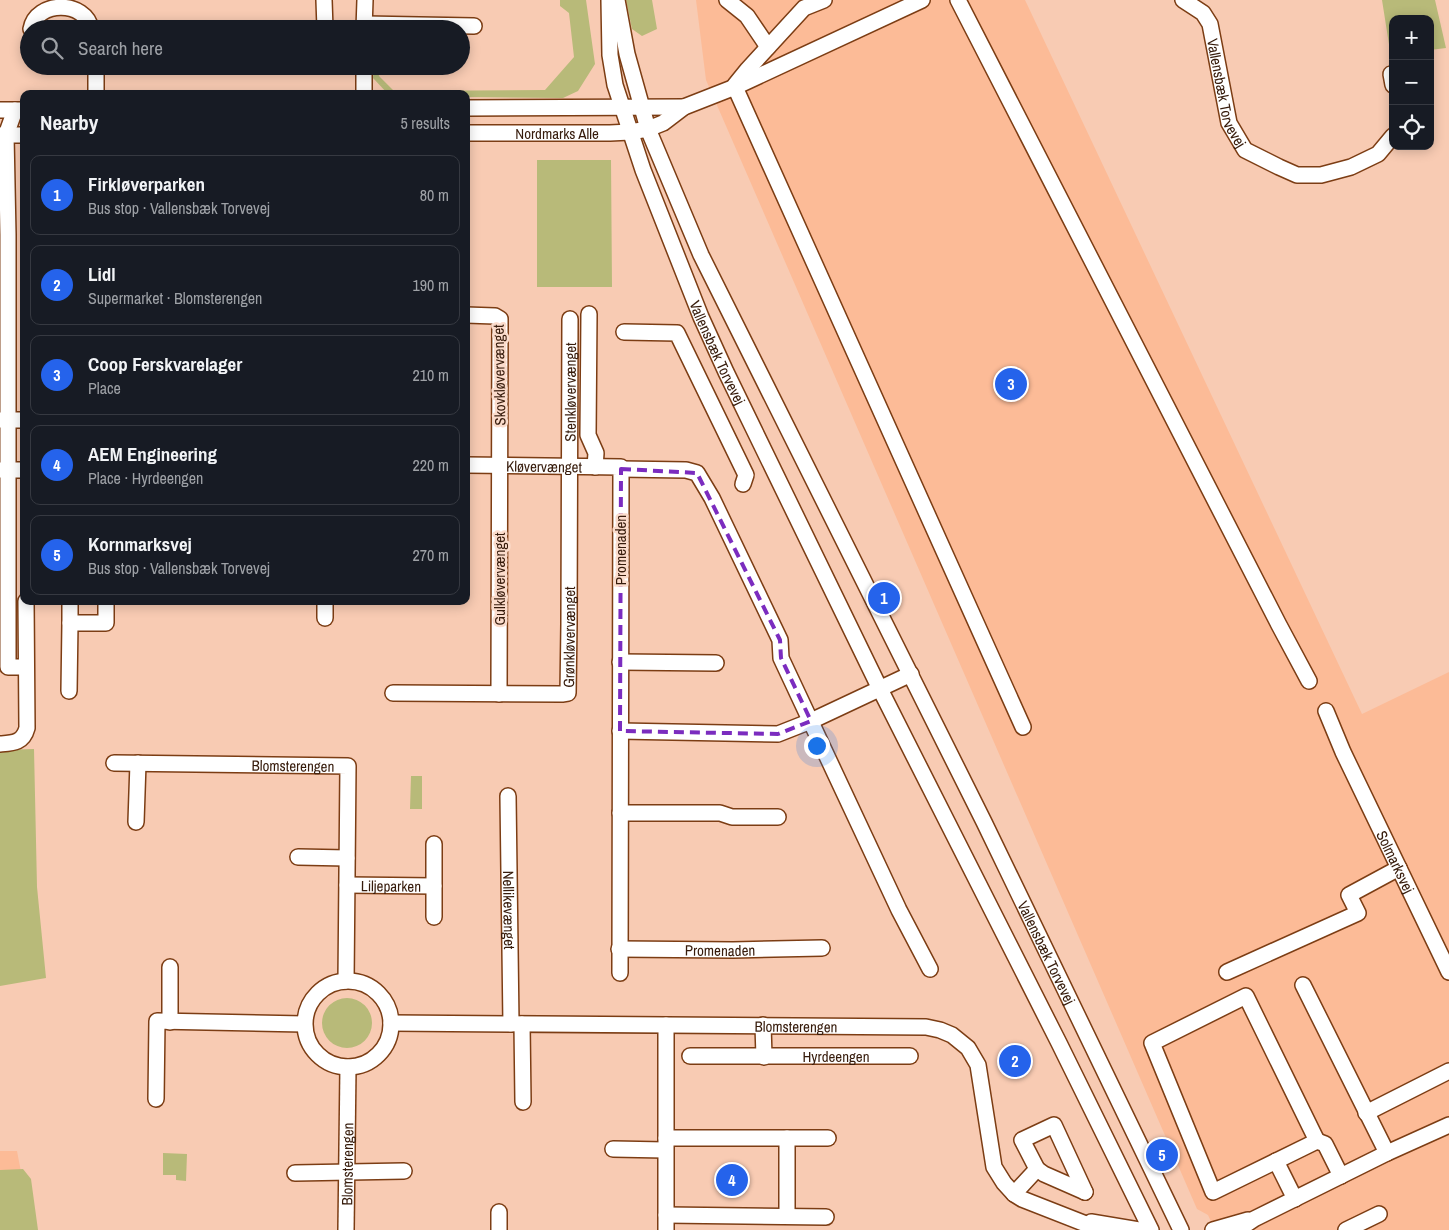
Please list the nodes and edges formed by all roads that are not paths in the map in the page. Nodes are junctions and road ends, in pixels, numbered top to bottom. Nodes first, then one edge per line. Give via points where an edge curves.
1 (324, 0) edge
2 (365, 0) edge
3 (609, 0) edge
4 (618, 0) edge
5 (727, 0) edge
6 (824, 0) edge
7 (922, 0) edge
8 (958, 0) edge
9 (1184, 0) edge
10 (34, 20) edge
11 (88, 20) edge
12 (325, 20) edge
13 (365, 20) edge
14 (470, 26) edge
15 (474, 26) dead end
16 (768, 46) junction
17 (98, 75) edge
18 (364, 75) edge
19 (734, 87) junction
20 (96, 90) edge
21 (364, 90) edge
22 (684, 106) junction
23 (470, 108) edge
24 (622, 108) junction
25 (642, 108) junction
26 (13, 110) edge
27 (20, 121) edge
28 (648, 129) junction
29 (630, 132) junction
30 (470, 133) edge
31 (20, 134) edge
32 (3, 135) edge
33 (1389, 141) edge
34 (4, 235) edge
35 (589, 314) dead end
36 (470, 316) edge
37 (570, 319) dead end
38 (624, 332) dead end
39 (4, 334) edge
40 (20, 334) edge
41 (4, 420) edge
42 (20, 420) edge
43 (470, 465) edge
44 (499, 465) junction
45 (570, 466) junction
46 (595, 467) junction
47 (621, 468) junction
48 (4, 470) edge
49 (20, 470) edge
50 (743, 484) dead end
51 (26, 605) edge
52 (70, 605) edge
53 (106, 605) edge
54 (325, 605) edge
55 (325, 618) dead end
56 (70, 623) junction
57 (620, 662) junction
58 (716, 663) dead end
59 (26, 667) junction
60 (911, 674) junction
61 (1310, 681) dead end
62 (880, 689) junction
63 (69, 691) dead end
64 (393, 693) dead end
65 (499, 694) junction
66 (1326, 711) dead end
67 (811, 721) junction
68 (1024, 728) dead end
69 (620, 732) junction
70 (0, 744) edge
71 (114, 763) dead end
72 (138, 763) junction
73 (508, 796) dead end
74 (620, 812) junction
75 (778, 817) dead end
76 (136, 822) dead end
77 (434, 844) dead end
78 (298, 857) dead end
79 (347, 858) junction
80 (1399, 868) junction
81 (347, 885) junction
82 (434, 886) junction
83 (434, 917) dead end
84 (822, 948) dead end
85 (620, 949) junction
86 (170, 967) dead end
87 (930, 969) dead end
88 (1227, 972) dead end
89 (1449, 972) edge
90 (620, 973) dead end
91 (346, 981) junction
92 (1303, 985) dead end
93 (164, 1022) junction
94 (391, 1023) junction
95 (304, 1024) junction
96 (516, 1024) junction
97 (666, 1025) junction
98 (763, 1026) junction
99 (690, 1056) dead end
100 (910, 1056) dead end
101 (764, 1057) junction
102 (348, 1067) junction
103 (1449, 1071) edge
104 (156, 1099) dead end
105 (524, 1102) dead end
106 (1366, 1113) junction
107 (1449, 1125) edge
108 (787, 1138) junction
109 (828, 1138) dead end
110 (1317, 1141) junction
111 (665, 1144) junction
112 (613, 1149) dead end
113 (1387, 1153) junction
114 (1276, 1161) junction
115 (1037, 1169) junction
116 (404, 1171) dead end
117 (346, 1172) junction
118 (295, 1173) dead end
119 (1342, 1176) junction
120 (1014, 1194) junction
121 (1294, 1199) junction
122 (499, 1212) dead end
123 (1379, 1214) dead end
124 (787, 1216) junction
125 (826, 1217) dead end
126 (1254, 1218) junction
127 (1079, 1220) junction
128 (666, 1223) edge
129 (346, 1230) edge
130 (499, 1230) edge
131 (1101, 1230) edge
132 (1138, 1230) edge
133 (1151, 1230) edge
134 (1181, 1230) edge
135 (1213, 1230) edge
136 (1238, 1230) edge
137 (1346, 1230) edge

1 - 12 street
2 - 13 street
3 - 24 street, Vallensbæk Torvevej via 610,55
4 - 25 street, Vallensbæk Torvevej via 627,54
5 - 16 street via 747,16
6 - 16 street via 804,8
7 - 19 street
8 - 61 street
9 - 33 street, Vallensbæk Torvevej via 1203,13 1210,24 1229,122 1245,150 1297,175 1321,175 1351,168 1378,154
10 - 11 street via 41,9 64,1 81,9
14 - 15 street
16 - 19 street
17 - 20 street
18 - 21 street
19 - 22 street
19 - 68 street
22 - 25 street, Nordmarks Alle
22 - 28 street, Nordmarks Alle via 663,123
23 - 24 street, Nordmarks Alle
24 - 25 street, Nordmarks Alle
24 - 29 street, Vallensbæk Torvevej
25 - 28 street, Vallensbæk Torvevej
26 - 27 street
26 - 32 street
28 - 29 street, Nordmarks Alle
28 - 60 street, Vallensbæk Torvevej via 714,281
29 - 30 street, Nordmarks Alle
29 - 62 street, Vallensbæk Torvevej via 705,326
31 - 32 street
32 - 34 street
34 - 39 street
35 - 46 street via 588,435 596,453
36 - 44 street, Skovkløvervænget via 500,319
37 - 45 street, Stenkløvervænget
38 - 50 street via 677,332 746,475
39 - 40 street
39 - 41 street
41 - 42 street
41 - 48 street
43 - 44 street, Kløvervænget
44 - 45 street, Kløvervænget
44 - 65 street, Gulkløvervænget
45 - 46 street, Kløvervænget
45 - 65 street, Grønkløvervænget via 568,693
46 - 47 street, Kløvervænget
47 - 57 street, Promenaden
47 - 67 street, Kløvervænget via 697,473 780,640 781,658
48 - 49 street
48 - 59 street via 8,668
51 - 59 street
52 - 56 street
53 - 56 street via 106,623
54 - 55 street
56 - 63 street
57 - 58 street
57 - 69 street, Promenaden
59 - 70 street via 26,733 14,744
60 - 62 street
60 - 134 street, Vallensbæk Torvevej
62 - 67 street
62 - 133 street, Vallensbæk Torvevej
64 - 65 street, Grønkløvervænget
66 - 80 street, Solmarksvej
67 - 69 street via 778,734
67 - 87 street
69 - 74 street, Promenaden
71 - 72 street, Blomsterengen
72 - 76 street
72 - 79 street, Blomsterengen via 348,766
73 - 96 street, Nellikevænget
74 - 75 street
74 - 85 street, Promenaden
77 - 82 street, Liljeparken
78 - 79 street
79 - 81 street, Blomsterengen
80 - 88 street via 1349,895 1358,913
80 - 89 street, Solmarksvej
81 - 82 street, Liljeparken
81 - 91 street, Blomsterengen
82 - 83 street, Liljeparken
84 - 85 street, Promenaden
85 - 90 street, Promenaden
86 - 93 street
91 - 94 street via 362,984 376,992 386,1003
91 - 95 street via 330,985 316,996 306,1011
92 - 106 street
93 - 95 street
93 - 104 street
94 - 96 street, Blomsterengen
94 - 102 street via 384,1048 377,1056 363,1064
95 - 102 street via 309,1043 317,1055 333,1065
96 - 97 street, Blomsterengen
96 - 105 street, Nellikevænget
97 - 98 street, Blomsterengen
97 - 111 street
98 - 101 street
98 - 120 street, Blomsterengen via 926,1027 952,1035 968,1048 978,1065 994,1167
99 - 101 street, Hyrdeengen
100 - 101 street, Hyrdeengen
102 - 117 street, Blomsterengen
103 - 106 street
106 - 113 street
107 - 113 street
108 - 109 street
108 - 111 street
108 - 124 street
110 - 114 street
110 - 114 street via 1246,996 1152,1043 1213,1192
110 - 119 street via 1325,1144
111 - 112 street
111 - 128 street
113 - 119 street
114 - 121 street
115 - 115 street via 1044,1174 1085,1192 1054,1125 1022,1140
115 - 120 street
116 - 117 street
117 - 118 street
117 - 129 street, Blomsterengen
119 - 121 street
120 - 127 street, Blomsterengen
121 - 126 street
122 - 130 street
123 - 137 street
124 - 125 street
124 - 128 street
126 - 135 street
126 - 136 street
127 - 131 street, Blomsterengen
127 - 132 street, Blomsterengen

